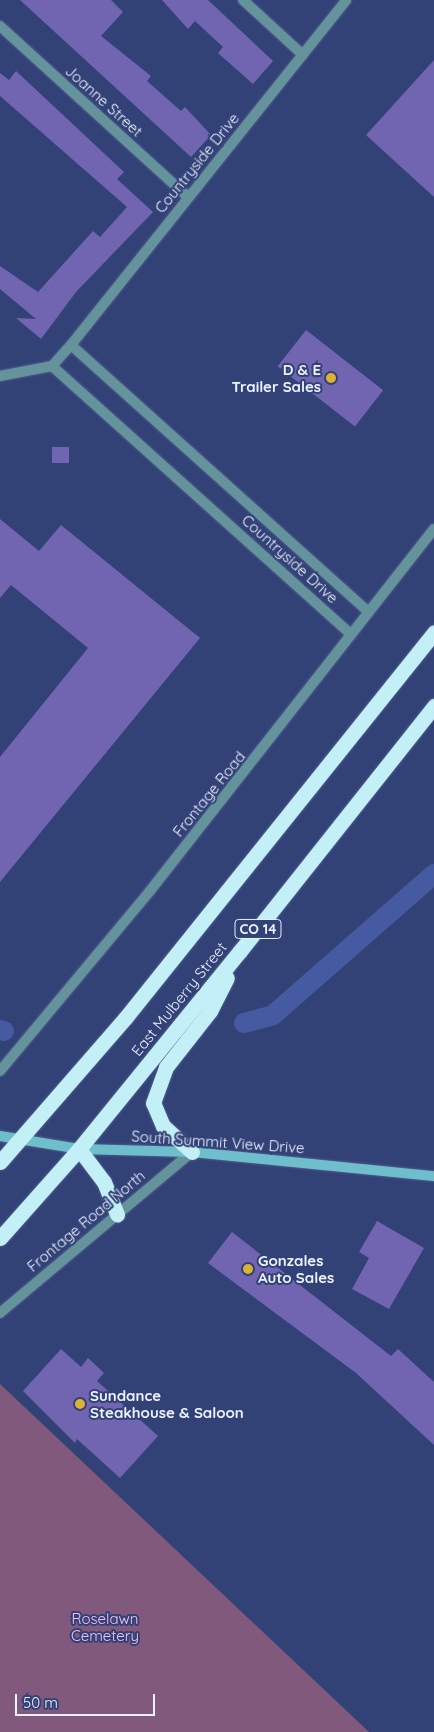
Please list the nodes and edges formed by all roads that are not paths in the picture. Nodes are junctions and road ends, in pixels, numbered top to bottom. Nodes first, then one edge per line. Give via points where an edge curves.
1 (243, 0) edge
2 (346, 0) edge
3 (0, 26) edge
4 (304, 55) junction
5 (188, 197) junction
6 (71, 345) junction
7 (52, 366) junction
8 (0, 376) edge
9 (434, 529) edge
10 (368, 612) junction
11 (434, 632) edge
12 (351, 634) junction
13 (434, 706) edge
14 (240, 952) junction
15 (0, 1071) edge
16 (0, 1136) edge
17 (20, 1139) junction
18 (79, 1149) junction
19 (192, 1152) junction
20 (0, 1162) edge
21 (434, 1176) edge
22 (117, 1214) junction
23 (0, 1238) edge
24 (0, 1313) edge

1 - 4 street
2 - 4 street, Countryside Drive
3 - 5 street, Joanne Street
4 - 5 street, Countryside Drive
5 - 6 street, Countryside Drive
6 - 7 street, Countryside Drive
6 - 10 street, Countryside Drive
7 - 8 street
7 - 12 street, Countryside Drive
9 - 10 street, Frontage Road
10 - 12 street, Frontage Road
11 - 17 highway, East Mulberry Street / CO 14 via 126,1017
12 - 15 street, Frontage Road via 169,868
13 - 14 highway, East Mulberry Street / CO 14
14 - 18 highway, East Mulberry Street / CO 14
14 - 19 highway via 210,1011 166,1067 156,1090 156,1114
16 - 17 street, South Summit View Drive
17 - 18 street, South Summit View Drive
17 - 20 highway, East Mulberry Street / CO 14
18 - 19 street, South Summit View Drive
18 - 22 highway via 104,1182
18 - 23 highway, East Mulberry Street / CO 14
19 - 21 street, South Summit View Drive
19 - 22 street, Frontage Road North
22 - 24 street, Frontage Road North

